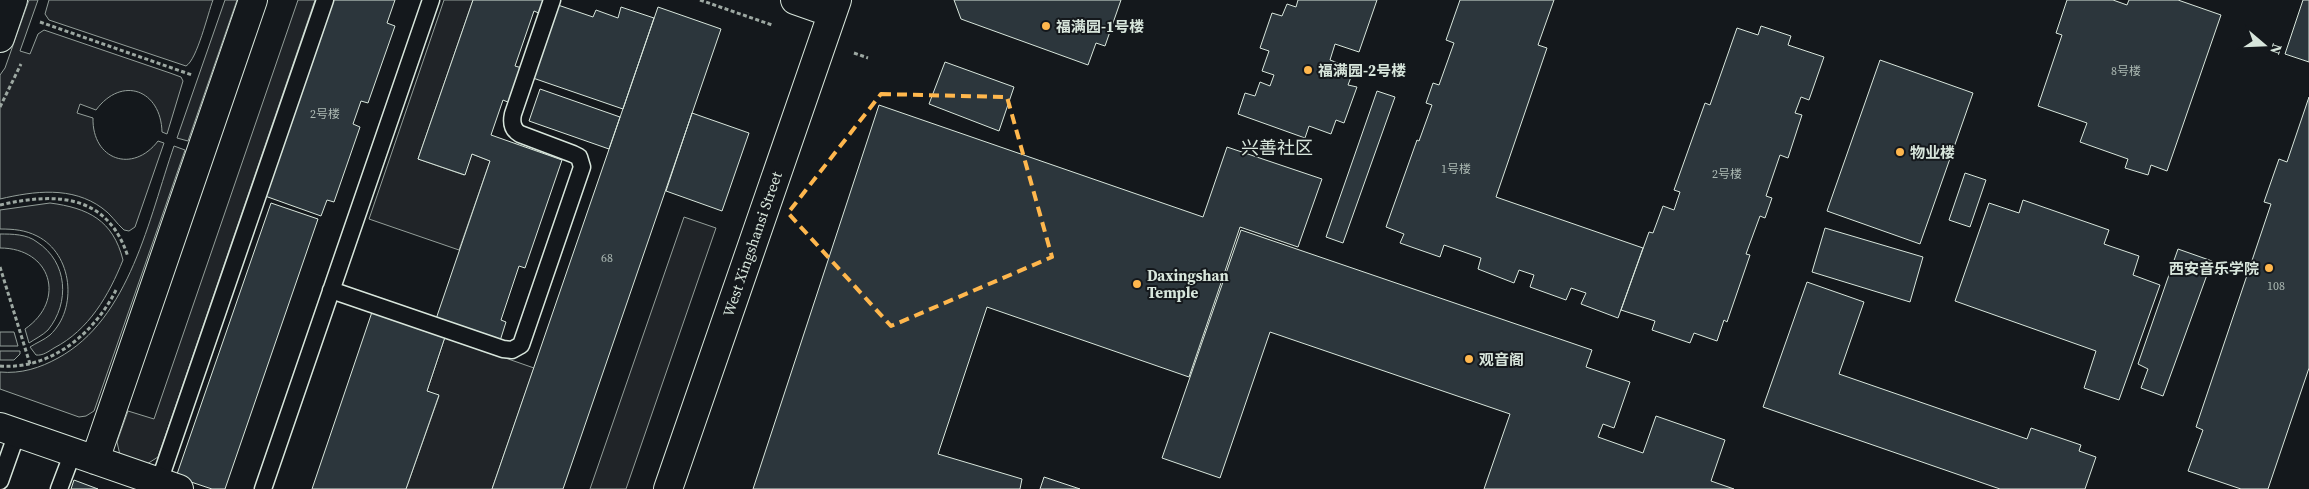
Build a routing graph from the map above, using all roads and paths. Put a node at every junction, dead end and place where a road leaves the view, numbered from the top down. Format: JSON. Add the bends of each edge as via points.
{"nodes":[{"id":1,"x":13,"y":0,"type":"edge"},
{"id":2,"x":253,"y":0,"type":"edge"},
{"id":3,"x":325,"y":0,"type":"edge"},
{"id":4,"x":431,"y":0,"type":"edge"},
{"id":5,"x":552,"y":0,"type":"edge"},
{"id":6,"x":795,"y":0,"type":"edge"},
{"id":7,"x":834,"y":6,"type":"edge"},
{"id":8,"x":36,"y":21,"type":"dead end"},
{"id":9,"x":0,"y":38,"type":"edge"},
{"id":10,"x":193,"y":75,"type":"dead end"},
{"id":11,"x":0,"y":205,"type":"edge"},
{"id":12,"x":129,"y":260,"type":"dead end"},
{"id":13,"x":0,"y":267,"type":"edge"},
{"id":14,"x":117,"y":289,"type":"dead end"},
{"id":15,"x":331,"y":290,"type":"junction"},
{"id":16,"x":30,"y":364,"type":"junction"},
{"id":17,"x":0,"y":366,"type":"edge"},
{"id":18,"x":9,"y":430,"type":"edge"},
{"id":19,"x":84,"y":456,"type":"junction"},
{"id":20,"x":0,"y":481,"type":"edge"},
{"id":21,"x":169,"y":486,"type":"edge"},
{"id":22,"x":60,"y":489,"type":"edge"},
{"id":23,"x":262,"y":489,"type":"edge"},
{"id":24,"x":668,"y":489,"type":"edge"}],
"edges":[{"from":1,"to":9,"type":"street"},
{"from":2,"to":19,"type":"street"},
{"from":3,"to":21,"type":"lane"},
{"from":4,"to":15,"type":"lane"},
{"from":5,"to":15,"type":"lane","via":[[513,114],[513,124],[520,134],[574,154],[582,167],[520,345],[512,350],[503,349]]},
{"from":6,"to":7,"type":"street"},
{"from":7,"to":24,"type":"street","name":"West Xingshansi Street"},
{"from":8,"to":10,"type":"path"},
{"from":11,"to":12,"type":"path","via":[[47,197],[85,204],[112,224]]},
{"from":13,"to":16,"type":"path"},
{"from":14,"to":16,"type":"path","via":[[102,314],[68,346]]},
{"from":15,"to":23,"type":"lane"},
{"from":16,"to":17,"type":"path"},
{"from":18,"to":19,"type":"street"},
{"from":18,"to":20,"type":"lane"},
{"from":19,"to":21,"type":"street"},
{"from":19,"to":22,"type":"lane"}]}
